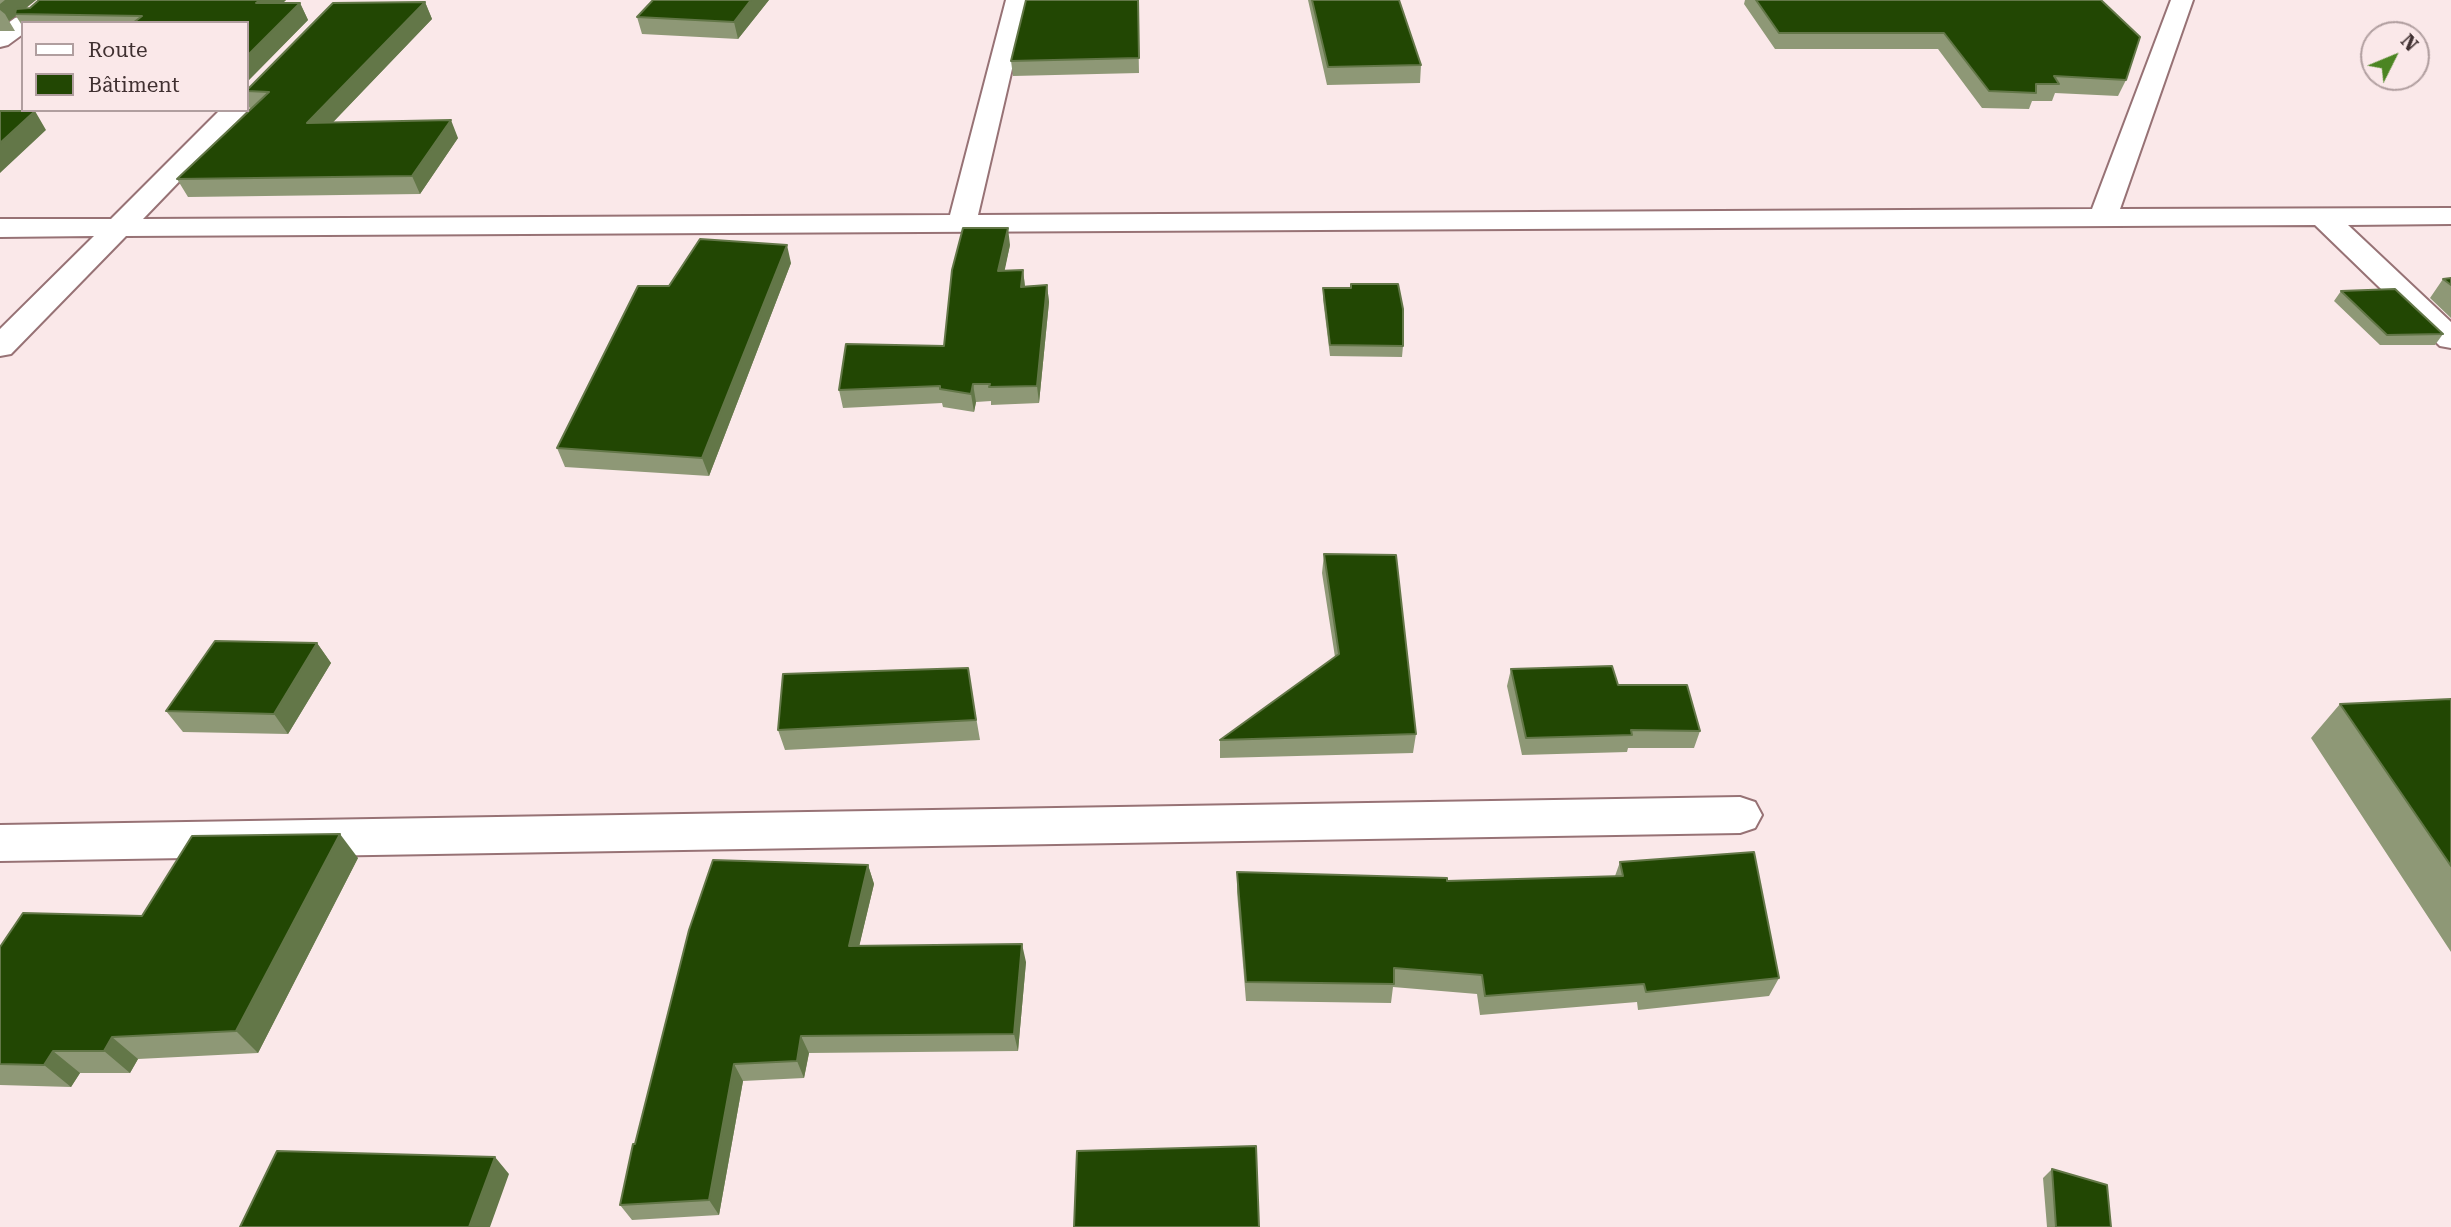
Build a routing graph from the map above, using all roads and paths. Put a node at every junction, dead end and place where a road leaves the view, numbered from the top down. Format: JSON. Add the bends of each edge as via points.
{"nodes":[{"id":1,"x":1017,"y":0,"type":"edge"},
{"id":2,"x":2182,"y":0,"type":"edge"},
{"id":3,"x":43,"y":8,"type":"edge"},
{"id":4,"x":26,"y":21,"type":"edge"},
{"id":5,"x":21,"y":24,"type":"edge"},
{"id":6,"x":0,"y":40,"type":"edge"},
{"id":7,"x":233,"y":112,"type":"edge"},
{"id":8,"x":2451,"y":216,"type":"edge"},
{"id":9,"x":2103,"y":217,"type":"junction"},
{"id":10,"x":2323,"y":217,"type":"junction"},
{"id":11,"x":962,"y":223,"type":"junction"},
{"id":12,"x":119,"y":227,"type":"junction"},
{"id":13,"x":0,"y":228,"type":"edge"},
{"id":14,"x":2451,"y":339,"type":"edge"},
{"id":15,"x":0,"y":347,"type":"edge"},
{"id":16,"x":1740,"y":815,"type":"dead end"},
{"id":17,"x":0,"y":843,"type":"edge"}],
"edges":[{"from":1,"to":11,"type":"street"},
{"from":2,"to":9,"type":"street"},
{"from":3,"to":4,"type":"street"},
{"from":5,"to":6,"type":"street"},
{"from":7,"to":12,"type":"street"},
{"from":8,"to":10,"type":"street"},
{"from":9,"to":10,"type":"street"},
{"from":9,"to":11,"type":"street"},
{"from":10,"to":14,"type":"street"},
{"from":11,"to":12,"type":"street"},
{"from":12,"to":13,"type":"street"},
{"from":12,"to":15,"type":"street"},
{"from":16,"to":17,"type":"street"}]}
